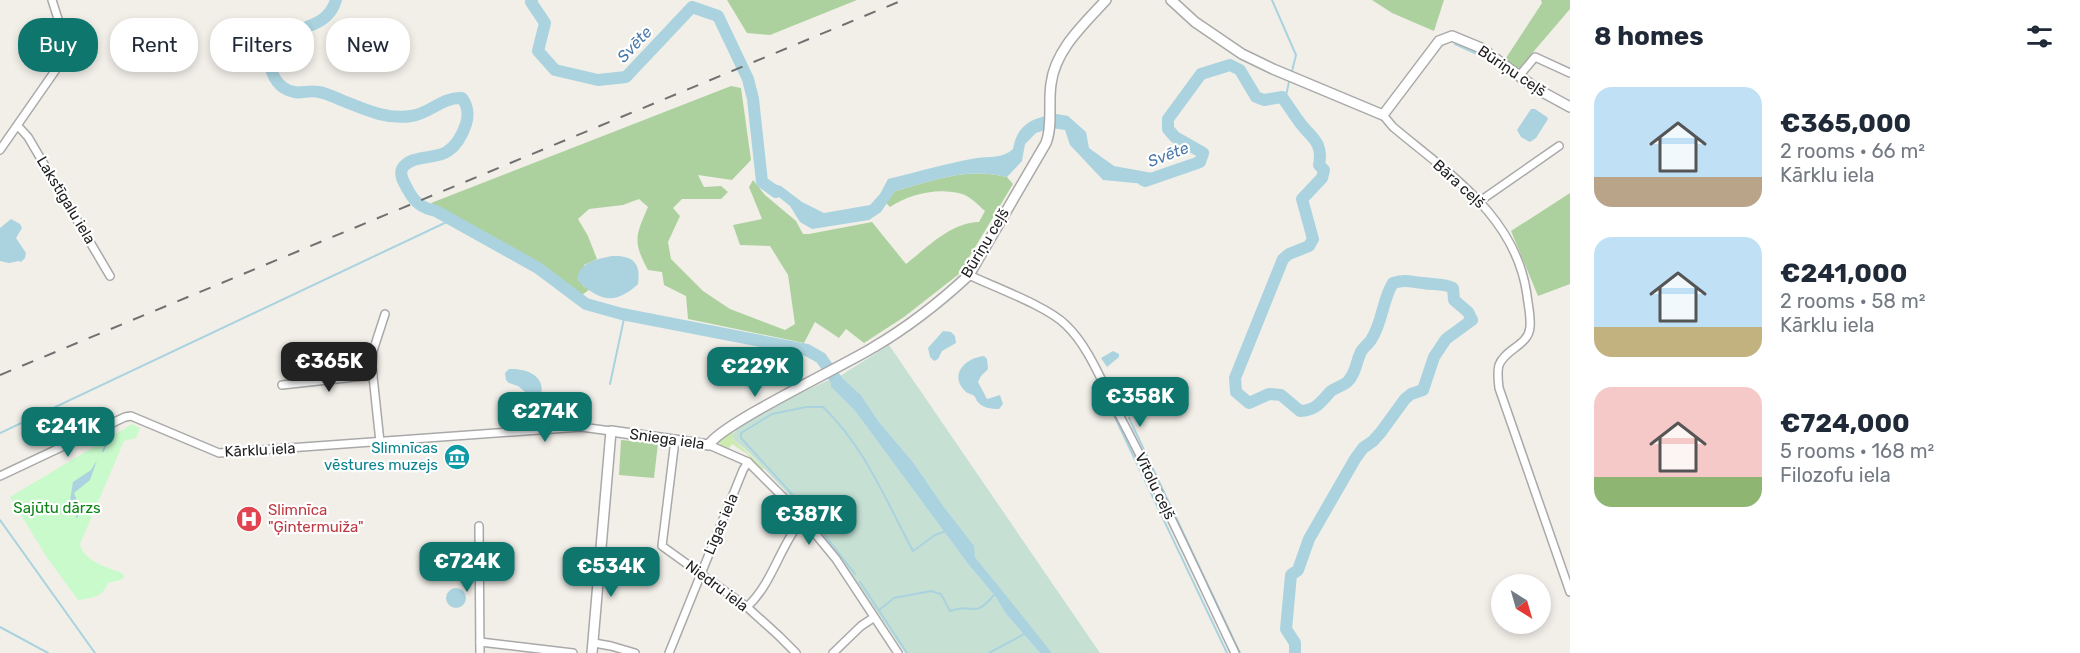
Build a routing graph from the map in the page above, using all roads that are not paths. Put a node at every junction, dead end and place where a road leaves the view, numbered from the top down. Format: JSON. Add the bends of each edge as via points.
{"nodes":[{"id":1,"x":52,"y":0,"type":"edge"},
{"id":2,"x":1106,"y":0,"type":"edge"},
{"id":3,"x":1171,"y":0,"type":"edge"},
{"id":4,"x":1570,"y":73,"type":"edge"},
{"id":5,"x":1519,"y":76,"type":"junction"},
{"id":6,"x":1570,"y":107,"type":"edge"},
{"id":7,"x":1383,"y":115,"type":"junction"},
{"id":8,"x":18,"y":126,"type":"junction"},
{"id":9,"x":1559,"y":146,"type":"dead end"},
{"id":10,"x":0,"y":150,"type":"edge"},
{"id":11,"x":1480,"y":201,"type":"junction"},
{"id":12,"x":969,"y":275,"type":"junction"},
{"id":13,"x":110,"y":276,"type":"dead end"},
{"id":14,"x":385,"y":314,"type":"dead end"},
{"id":15,"x":372,"y":375,"type":"junction"},
{"id":16,"x":282,"y":385,"type":"dead end"},
{"id":17,"x":611,"y":431,"type":"junction"},
{"id":18,"x":675,"y":440,"type":"junction"},
{"id":19,"x":380,"y":442,"type":"junction"},
{"id":20,"x":710,"y":445,"type":"junction"},
{"id":21,"x":748,"y":462,"type":"junction"},
{"id":22,"x":0,"y":476,"type":"edge"},
{"id":23,"x":803,"y":518,"type":"junction"},
{"id":24,"x":479,"y":526,"type":"dead end"},
{"id":25,"x":700,"y":572,"type":"junction"},
{"id":26,"x":1570,"y":592,"type":"edge"},
{"id":27,"x":747,"y":607,"type":"junction"},
{"id":28,"x":873,"y":618,"type":"junction"},
{"id":29,"x":480,"y":642,"type":"junction"},
{"id":30,"x":593,"y":648,"type":"edge"},
{"id":31,"x":480,"y":653,"type":"edge"},
{"id":32,"x":573,"y":653,"type":"edge"},
{"id":33,"x":635,"y":653,"type":"edge"},
{"id":34,"x":669,"y":653,"type":"edge"},
{"id":35,"x":796,"y":653,"type":"edge"},
{"id":36,"x":833,"y":653,"type":"edge"},
{"id":37,"x":898,"y":653,"type":"edge"},
{"id":38,"x":1235,"y":653,"type":"edge"}],
"edges":[{"from":1,"to":8,"type":"street","via":[[65,40],[64,58]]},
{"from":2,"to":12,"type":"street","name":"Būriņu ceļš","via":[[1060,54],[1052,79],[1046,143]]},
{"from":3,"to":7,"type":"street","name":"Bāra ceļš","via":[[1242,54]]},
{"from":4,"to":5,"type":"street","via":[[1535,57]]},
{"from":5,"to":6,"type":"street","name":"Būriņu ceļš"},
{"from":5,"to":7,"type":"street","name":"Būriņu ceļš","via":[[1481,48],[1452,36],[1439,41]]},
{"from":7,"to":11,"type":"street","name":"Bāra ceļš"},
{"from":8,"to":10,"type":"street"},
{"from":8,"to":13,"type":"street","name":"Lakstīgalu iela"},
{"from":9,"to":11,"type":"street"},
{"from":11,"to":26,"type":"street","name":"Bāra ceļš","via":[[1514,250],[1526,290],[1529,332],[1500,363],[1499,388]]},
{"from":12,"to":20,"type":"street","name":"Būriņu ceļš","via":[[903,328],[717,436]]},
{"from":12,"to":38,"type":"street","name":"Vītolu ceļš","via":[[1044,310],[1072,332],[1134,442]]},
{"from":14,"to":15,"type":"street","via":[[373,351]]},
{"from":15,"to":16,"type":"street"},
{"from":15,"to":19,"type":"street"},
{"from":17,"to":18,"type":"street","name":"Sniega iela"},
{"from":17,"to":19,"type":"street","name":"Kārklu iela","via":[[581,428]]},
{"from":17,"to":30,"type":"street"},
{"from":18,"to":20,"type":"street","name":"Sniega iela"},
{"from":18,"to":25,"type":"street","name":"Niedru iela","via":[[662,546]]},
{"from":19,"to":22,"type":"street","name":"Kārklu iela","via":[[219,453],[131,416]]},
{"from":20,"to":21,"type":"street","name":"Sniega iela"},
{"from":21,"to":23,"type":"street","name":"Sniega iela"},
{"from":21,"to":25,"type":"street","name":"Līgas iela"},
{"from":23,"to":27,"type":"street"},
{"from":23,"to":28,"type":"street","name":"Sniega iela","via":[[841,567]]},
{"from":24,"to":29,"type":"street"},
{"from":25,"to":27,"type":"street","name":"Niedru iela"},
{"from":25,"to":34,"type":"street","name":"Līgas iela"},
{"from":27,"to":35,"type":"street","name":"Niedru iela"},
{"from":28,"to":36,"type":"street"},
{"from":28,"to":37,"type":"street","name":"Sniega iela"},
{"from":29,"to":31,"type":"street"},
{"from":29,"to":32,"type":"street"},
{"from":30,"to":33,"type":"street","via":[[611,646]]}]}
